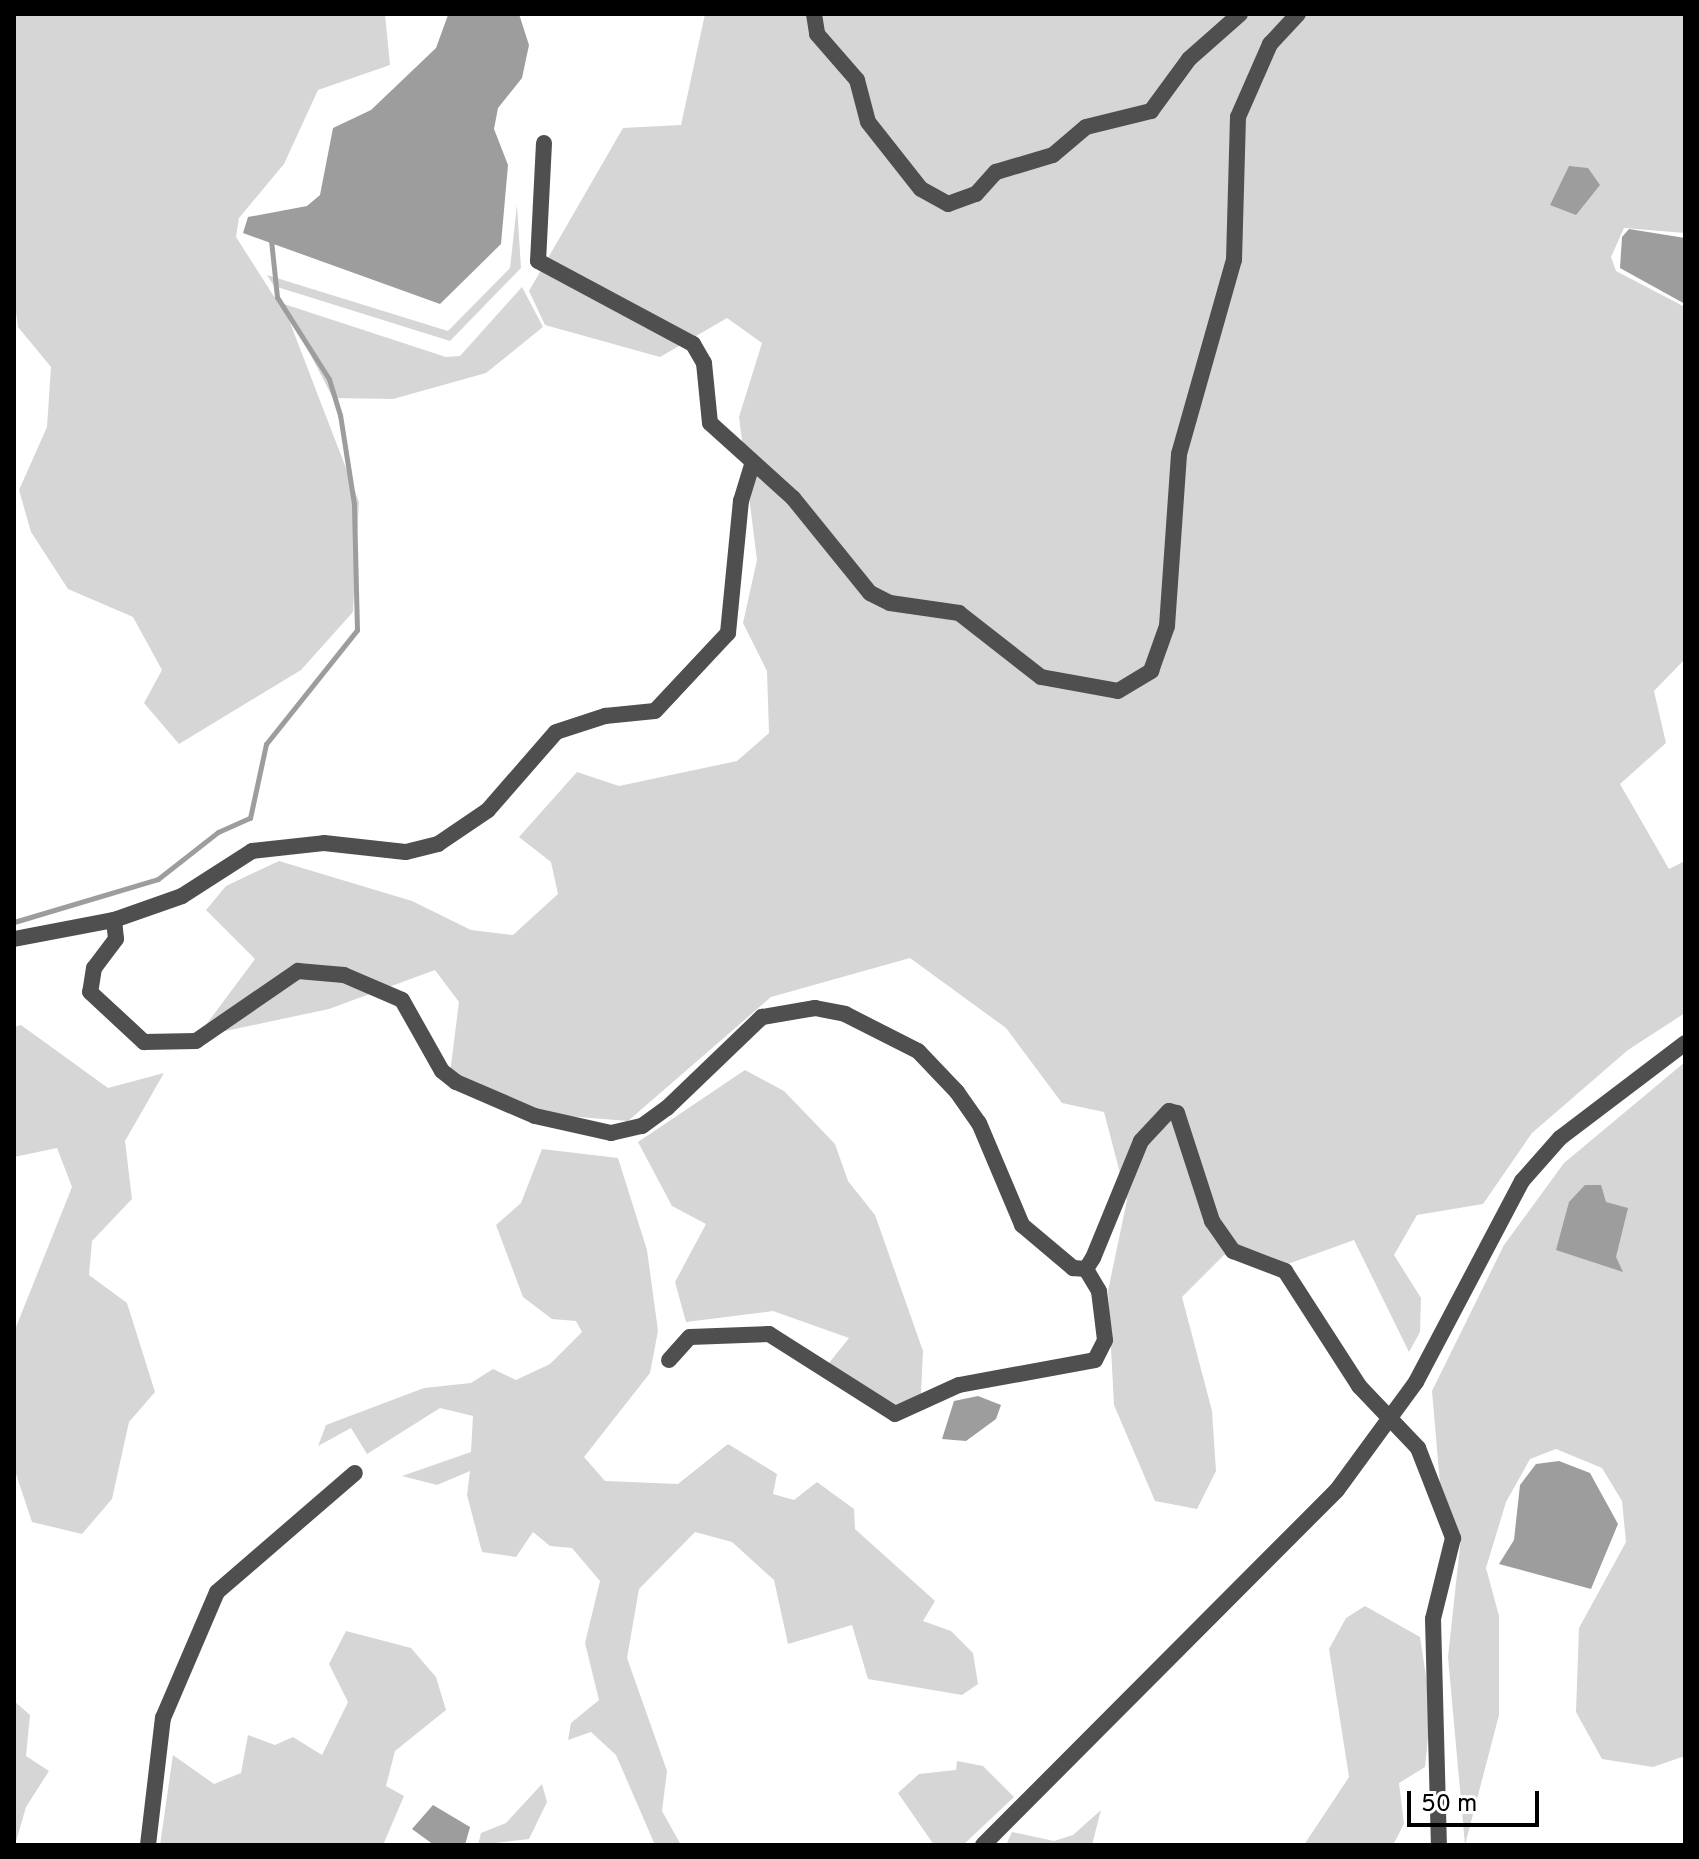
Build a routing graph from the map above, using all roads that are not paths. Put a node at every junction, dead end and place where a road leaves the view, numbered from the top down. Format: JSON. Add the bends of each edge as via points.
{"nodes":[{"id":1,"x":814,"y":14,"type":"edge"},
{"id":2,"x":1240,"y":14,"type":"edge"},
{"id":3,"x":1298,"y":14,"type":"edge"},
{"id":4,"x":544,"y":143,"type":"dead end"},
{"id":5,"x":752,"y":466,"type":"junction"},
{"id":6,"x":114,"y":920,"type":"junction"},
{"id":7,"x":14,"y":939,"type":"edge"},
{"id":8,"x":1685,"y":1043,"type":"edge"},
{"id":9,"x":1086,"y":1269,"type":"junction"},
{"id":10,"x":669,"y":1360,"type":"dead end"},
{"id":11,"x":1391,"y":1417,"type":"junction"},
{"id":12,"x":355,"y":1473,"type":"dead end"},
{"id":13,"x":148,"y":1845,"type":"edge"},
{"id":14,"x":983,"y":1845,"type":"edge"},
{"id":15,"x":1439,"y":1845,"type":"edge"}],
"edges":[{"from":1,"to":2,"type":"street","via":[[817,34],[857,80],[868,122],[921,189],[948,204],[976,194],[996,172],[1053,155],[1086,127],[1151,111],[1189,59]]},
{"from":3,"to":5,"type":"street","via":[[1262,57],[1238,117],[1234,260],[1179,454],[1167,626],[1151,671],[1134,686],[1118,691],[1041,677],[959,613],[890,603],[870,593],[793,498]]},
{"from":4,"to":5,"type":"street","via":[[538,261],[693,344],[704,363],[710,423]]},
{"from":5,"to":6,"type":"street","via":[[741,501],[728,633],[655,711],[605,716],[556,732],[488,810],[438,844],[406,852],[324,843],[252,851],[182,896]]},
{"from":6,"to":7,"type":"street"},
{"from":6,"to":9,"type":"street","via":[[116,939],[94,968],[90,992],[144,1042],[196,1041],[298,971],[344,975],[402,1000],[442,1071],[456,1082],[535,1116],[611,1133],[642,1126],[667,1108],[762,1017],[815,1008],[845,1014],[918,1051],[979,1123],[1022,1225],[1073,1268]]},
{"from":8,"to":11,"type":"street","via":[[1560,1138],[1522,1181]]},
{"from":9,"to":10,"type":"street","via":[[1099,1291],[1105,1340],[1095,1360],[959,1385],[895,1414],[769,1334],[690,1337]]},
{"from":9,"to":11,"type":"street","via":[[1141,1141],[1169,1111],[1177,1113],[1200,1198],[1233,1251],[1285,1271],[1359,1386]]},
{"from":11,"to":14,"type":"street","via":[[1337,1490]]},
{"from":11,"to":15,"type":"street","via":[[1418,1448],[1453,1538],[1433,1619]]},
{"from":12,"to":13,"type":"street","via":[[217,1592],[163,1718]]}]}
